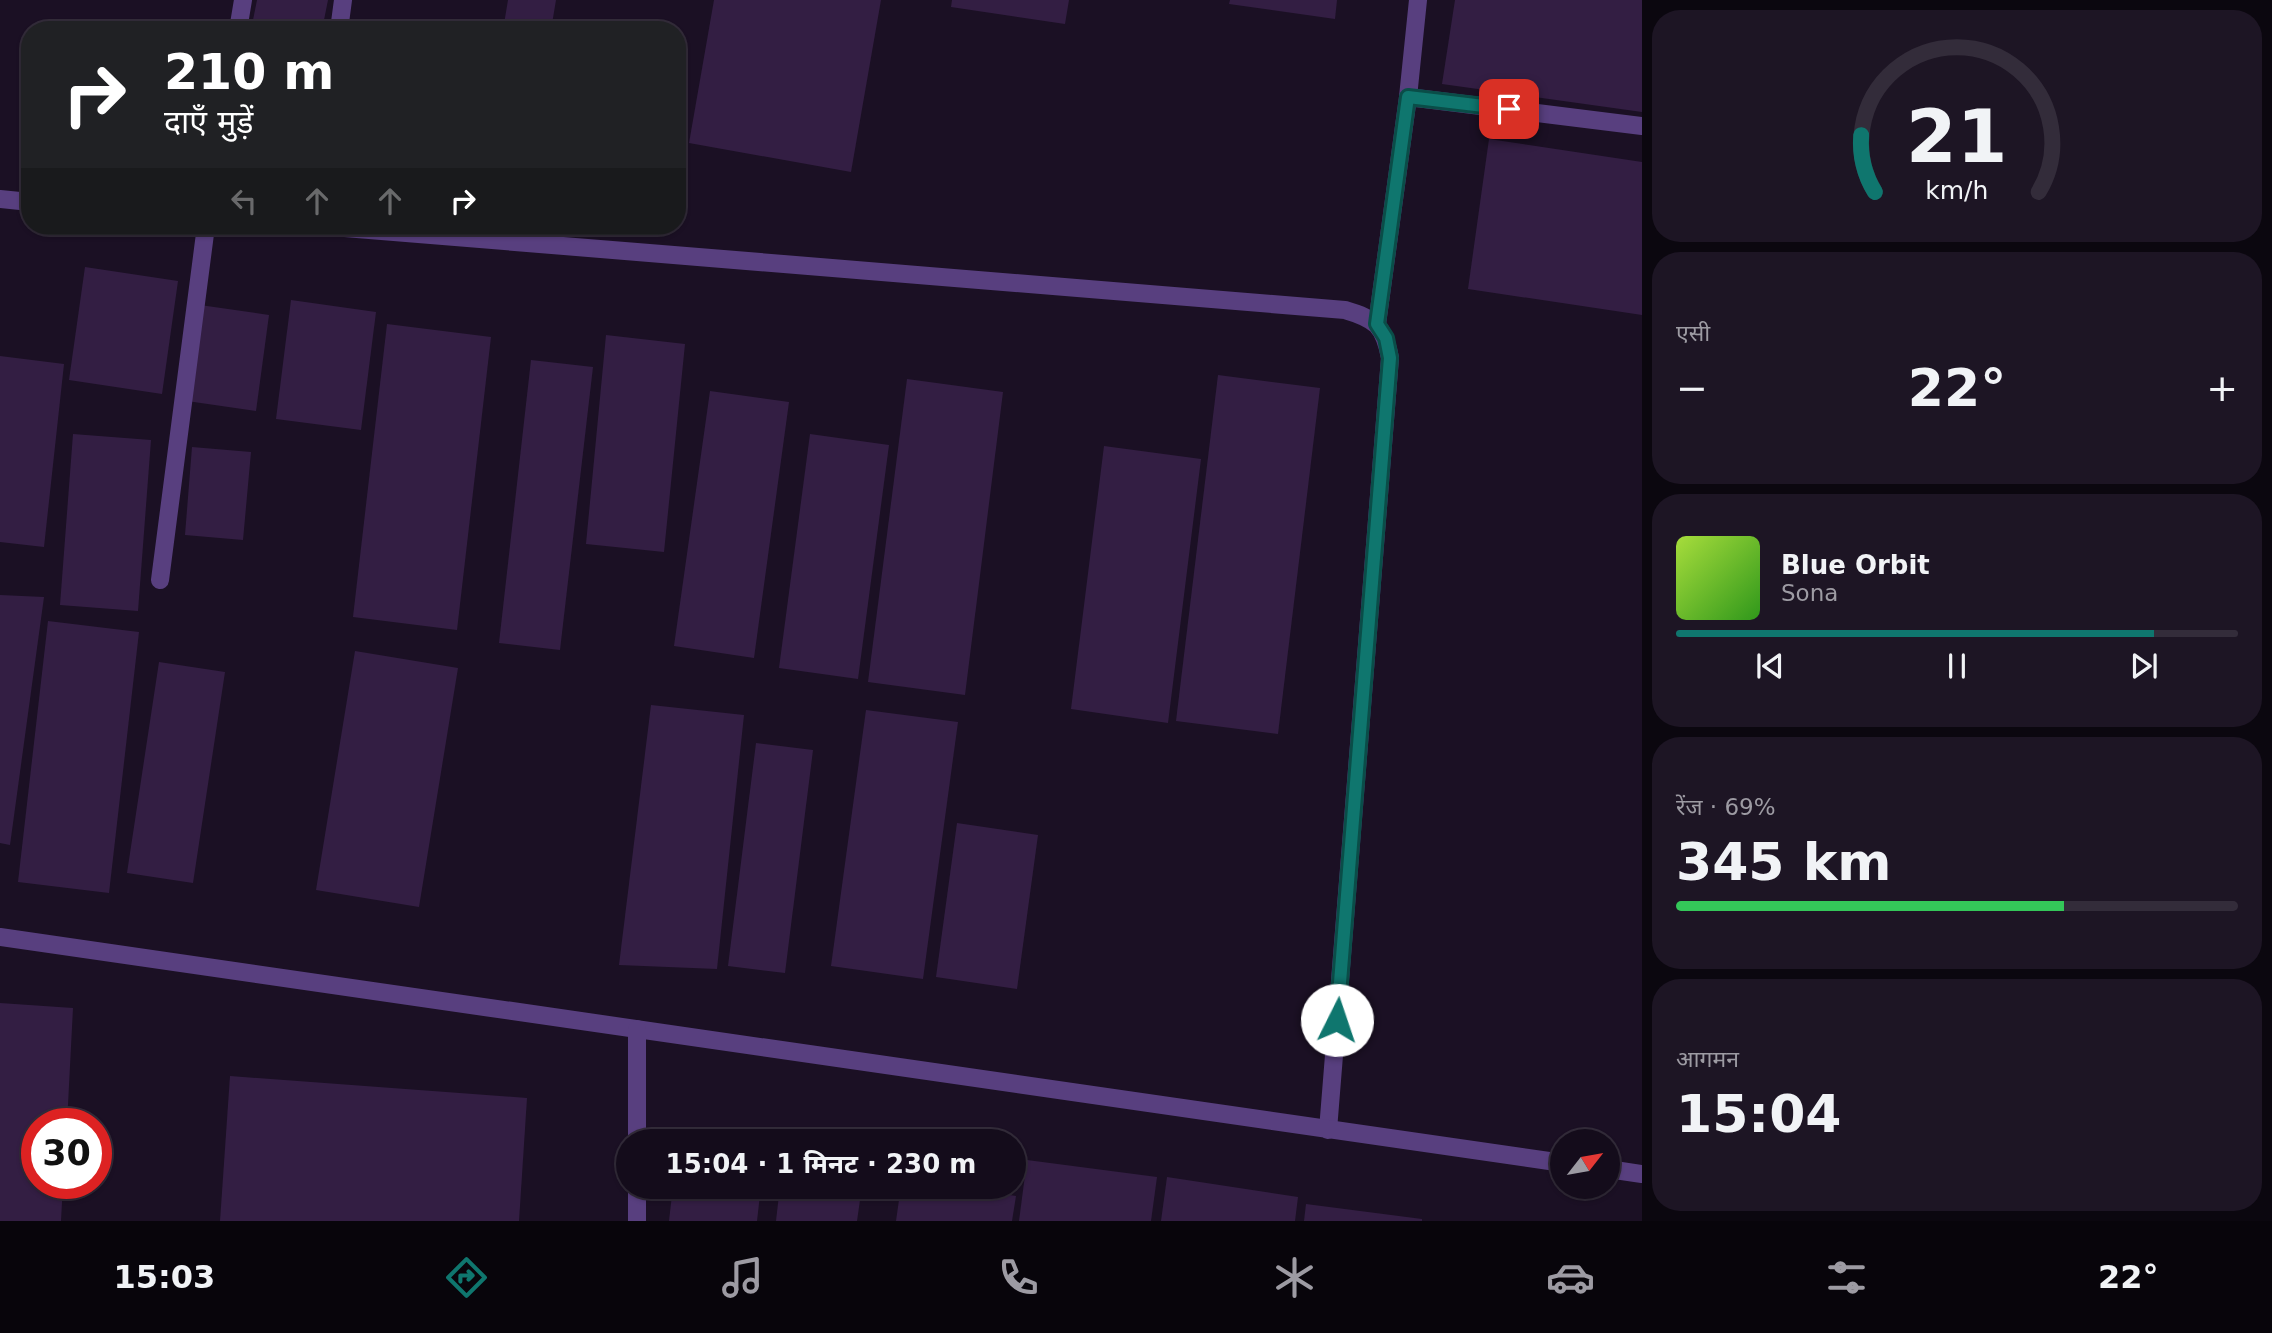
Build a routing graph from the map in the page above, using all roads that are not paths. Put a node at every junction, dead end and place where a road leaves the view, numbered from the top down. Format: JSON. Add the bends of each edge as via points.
{"nodes":[{"id":1,"x":243,"y":0,"type":"edge"},
{"id":2,"x":343,"y":0,"type":"edge"},
{"id":3,"x":1418,"y":0,"type":"edge"},
{"id":4,"x":240,"y":21,"type":"edge"},
{"id":5,"x":340,"y":21,"type":"edge"},
{"id":6,"x":1408,"y":97,"type":"junction"},
{"id":7,"x":1642,"y":126,"type":"edge"},
{"id":8,"x":0,"y":200,"type":"edge"},
{"id":9,"x":21,"y":201,"type":"edge"},
{"id":10,"x":205,"y":235,"type":"edge"},
{"id":11,"x":430,"y":235,"type":"edge"},
{"id":12,"x":1377,"y":324,"type":"junction"},
{"id":13,"x":160,"y":580,"type":"dead end"},
{"id":14,"x":0,"y":937,"type":"edge"},
{"id":15,"x":637,"y":1029,"type":"junction"},
{"id":16,"x":637,"y":1129,"type":"edge"},
{"id":17,"x":1328,"y":1130,"type":"junction"},
{"id":18,"x":1550,"y":1161,"type":"edge"},
{"id":19,"x":1620,"y":1171,"type":"edge"},
{"id":20,"x":1642,"y":1174,"type":"edge"},
{"id":21,"x":637,"y":1199,"type":"edge"},
{"id":22,"x":637,"y":1221,"type":"edge"}],
"edges":[{"from":1,"to":4,"type":"street"},
{"from":2,"to":5,"type":"street"},
{"from":3,"to":6,"type":"street"},
{"from":6,"to":7,"type":"street"},
{"from":6,"to":12,"type":"street"},
{"from":8,"to":9,"type":"street"},
{"from":10,"to":13,"type":"street"},
{"from":11,"to":12,"type":"street","via":[[1345,310]]},
{"from":12,"to":17,"type":"street","via":[[1390,358]]},
{"from":14,"to":15,"type":"street"},
{"from":15,"to":16,"type":"street"},
{"from":15,"to":17,"type":"street"},
{"from":17,"to":18,"type":"street"},
{"from":19,"to":20,"type":"street"},
{"from":21,"to":22,"type":"street"}]}
